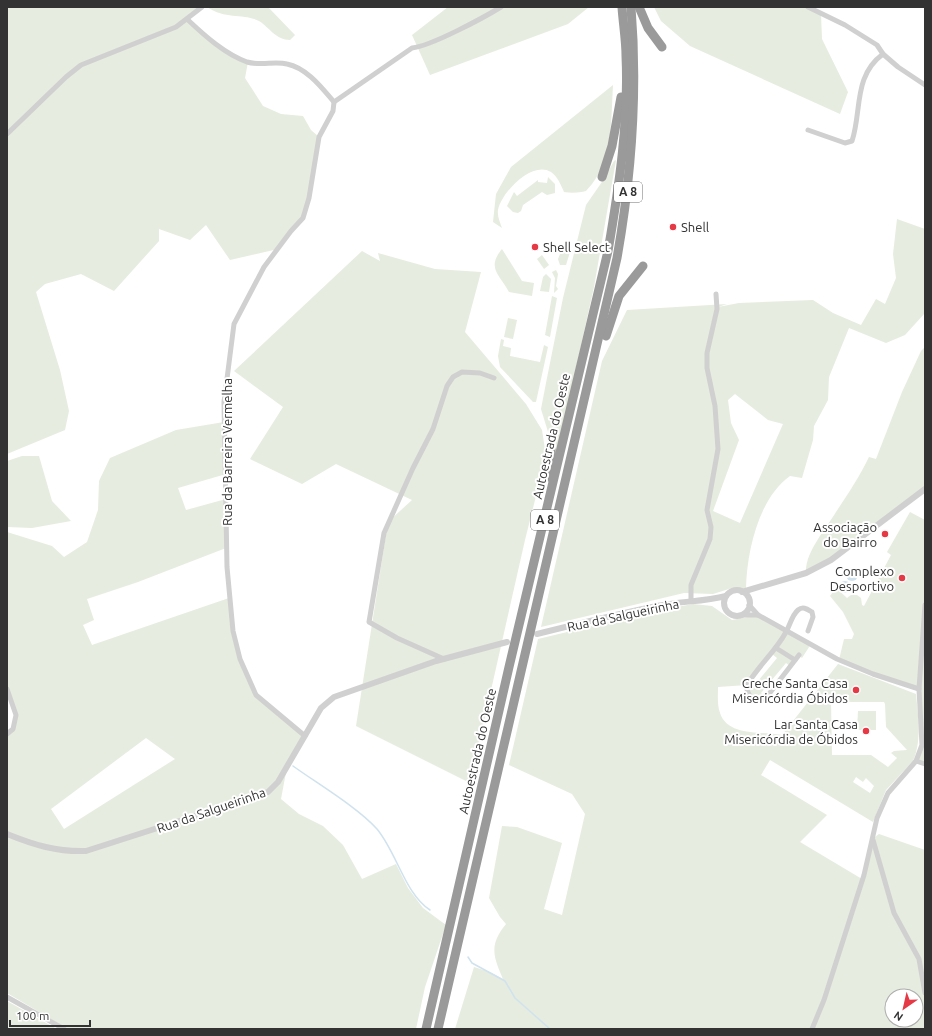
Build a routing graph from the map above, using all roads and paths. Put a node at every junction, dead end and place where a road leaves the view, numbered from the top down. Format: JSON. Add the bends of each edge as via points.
{"nodes":[{"id":1,"x":202,"y":7,"type":"edge"},
{"id":2,"x":501,"y":7,"type":"edge"},
{"id":3,"x":622,"y":7,"type":"edge"},
{"id":4,"x":631,"y":7,"type":"edge"},
{"id":5,"x":639,"y":7,"type":"edge"},
{"id":6,"x":808,"y":7,"type":"edge"},
{"id":7,"x":188,"y":20,"type":"junction"},
{"id":8,"x":662,"y":47,"type":"dead end"},
{"id":9,"x":884,"y":54,"type":"junction"},
{"id":10,"x":626,"y":70,"type":"junction"},
{"id":11,"x":925,"y":85,"type":"edge"},
{"id":12,"x":334,"y":102,"type":"junction"},
{"id":13,"x":808,"y":130,"type":"dead end"},
{"id":14,"x":7,"y":134,"type":"edge"},
{"id":15,"x":602,"y":177,"type":"dead end"},
{"id":16,"x":644,"y":266,"type":"dead end"},
{"id":17,"x":716,"y":294,"type":"dead end"},
{"id":18,"x":591,"y":374,"type":"junction"},
{"id":19,"x":494,"y":378,"type":"dead end"},
{"id":20,"x":551,"y":449,"type":"dead end"},
{"id":21,"x":925,"y":489,"type":"edge"},
{"id":22,"x":532,"y":575,"type":"junction"},
{"id":23,"x":754,"y":589,"type":"junction"},
{"id":24,"x":742,"y":592,"type":"junction"},
{"id":25,"x":726,"y":596,"type":"junction"},
{"id":26,"x":691,"y":600,"type":"junction"},
{"id":27,"x":709,"y":600,"type":"junction"},
{"id":28,"x":749,"y":602,"type":"junction"},
{"id":29,"x":925,"y":605,"type":"edge"},
{"id":30,"x":724,"y":607,"type":"junction"},
{"id":31,"x":742,"y":615,"type":"junction"},
{"id":32,"x":758,"y":615,"type":"junction"},
{"id":33,"x":787,"y":631,"type":"junction"},
{"id":34,"x":808,"y":631,"type":"dead end"},
{"id":35,"x":537,"y":634,"type":"dead end"},
{"id":36,"x":507,"y":642,"type":"dead end"},
{"id":37,"x":776,"y":648,"type":"junction"},
{"id":38,"x":799,"y":655,"type":"dead end"},
{"id":39,"x":444,"y":659,"type":"junction"},
{"id":40,"x":795,"y":660,"type":"junction"},
{"id":41,"x":7,"y":689,"type":"edge"},
{"id":42,"x":919,"y":689,"type":"junction"},
{"id":43,"x":7,"y":734,"type":"edge"},
{"id":44,"x":304,"y":736,"type":"junction"},
{"id":45,"x":916,"y":761,"type":"junction"},
{"id":46,"x":925,"y":764,"type":"edge"},
{"id":47,"x":7,"y":834,"type":"edge"},
{"id":48,"x":872,"y":839,"type":"junction"},
{"id":49,"x":925,"y":993,"type":"edge"},
{"id":50,"x":7,"y":997,"type":"edge"},
{"id":51,"x":64,"y":1029,"type":"edge"},
{"id":52,"x":426,"y":1029,"type":"edge"},
{"id":53,"x":438,"y":1029,"type":"edge"},
{"id":54,"x":812,"y":1029,"type":"edge"}],
"edges":[{"from":1,"to":7,"type":"street"},
{"from":2,"to":12,"type":"street","via":[[451,33],[418,48],[412,48]]},
{"from":3,"to":10,"type":"highway","name":"Autoestrada do Oeste","number":"A 8"},
{"from":4,"to":18,"type":"highway","name":"Autoestrada do Oeste","number":"A 8","via":[[634,100],[631,169],[615,265]]},
{"from":5,"to":8,"type":"highway","via":[[648,28]]},
{"from":6,"to":9,"type":"street","via":[[845,25],[877,45]]},
{"from":7,"to":12,"type":"street","via":[[209,39],[248,62],[287,64],[302,71]]},
{"from":7,"to":14,"type":"street","via":[[176,28],[81,65]]},
{"from":9,"to":11,"type":"street","via":[[911,78]]},
{"from":9,"to":13,"type":"street","via":[[876,60],[864,82],[858,99],[852,141],[845,144]]},
{"from":10,"to":15,"type":"highway","via":[[612,146]]},
{"from":10,"to":22,"type":"highway","name":"Autoestrada do Oeste","number":"A 8","via":[[625,123],[619,188],[608,251]]},
{"from":12,"to":44,"type":"street","name":"Rua da Barreira Vermelha","via":[[333,111],[319,137],[309,198],[303,218],[264,268],[234,324],[224,402],[227,567],[233,631],[242,665],[256,695]]},
{"from":16,"to":18,"type":"highway","via":[[619,296],[600,356]]},
{"from":17,"to":26,"type":"street","via":[[717,309],[707,353],[707,368],[715,406],[718,448],[707,510],[711,527],[710,539],[691,585]]},
{"from":18,"to":53,"type":"highway","name":"Autoestrada do Oeste","number":"A 8"},
{"from":19,"to":39,"type":"street","via":[[480,373],[462,372],[453,377],[447,386],[433,429],[384,533],[369,622]]},
{"from":20,"to":22,"type":"highway","via":[[552,464],[535,542]]},
{"from":21,"to":23,"type":"street","via":[[831,560],[806,573]]},
{"from":22,"to":52,"type":"highway","name":"Autoestrada do Oeste","number":"A 8"},
{"from":23,"to":24,"type":"street"},
{"from":23,"to":28,"type":"street"},
{"from":24,"to":25,"type":"street","via":[[733,591]]},
{"from":24,"to":28,"type":"street"},
{"from":25,"to":27,"type":"street","name":"Rua da Salgueirinha"},
{"from":25,"to":30,"type":"street"},
{"from":26,"to":27,"type":"street","name":"Rua da Salgueirinha"},
{"from":26,"to":35,"type":"street","name":"Rua da Salgueirinha"},
{"from":27,"to":30,"type":"street","name":"Rua da Salgueirinha"},
{"from":28,"to":31,"type":"street"},
{"from":28,"to":32,"type":"street"},
{"from":29,"to":42,"type":"street"},
{"from":30,"to":31,"type":"street","via":[[731,615]]},
{"from":31,"to":32,"type":"street"},
{"from":32,"to":33,"type":"street"},
{"from":33,"to":34,"type":"street","via":[[796,612],[801,608],[812,612],[813,618]]},
{"from":33,"to":37,"type":"street"},
{"from":33,"to":42,"type":"street","via":[[837,659]]},
{"from":36,"to":39,"type":"street","name":"Rua da Salgueirinha"},
{"from":37,"to":40,"type":"street"},
{"from":37,"to":40,"type":"street","via":[[747,685],[750,697],[756,701],[761,701],[769,694]]},
{"from":38,"to":40,"type":"street"},
{"from":39,"to":44,"type":"street","name":"Rua da Salgueirinha","via":[[334,697],[321,708]]},
{"from":41,"to":43,"type":"street","via":[[16,715],[13,729]]},
{"from":42,"to":45,"type":"street","via":[[922,745]]},
{"from":44,"to":47,"type":"street","name":"Rua da Salgueirinha","via":[[278,782],[268,792],[254,798],[86,851],[65,852],[38,846]]},
{"from":45,"to":46,"type":"street"},
{"from":45,"to":48,"type":"street","via":[[888,793],[877,818]]},
{"from":48,"to":49,"type":"street","via":[[894,913],[919,959]]},
{"from":48,"to":54,"type":"street","via":[[852,912]]},
{"from":50,"to":51,"type":"street"}]}
